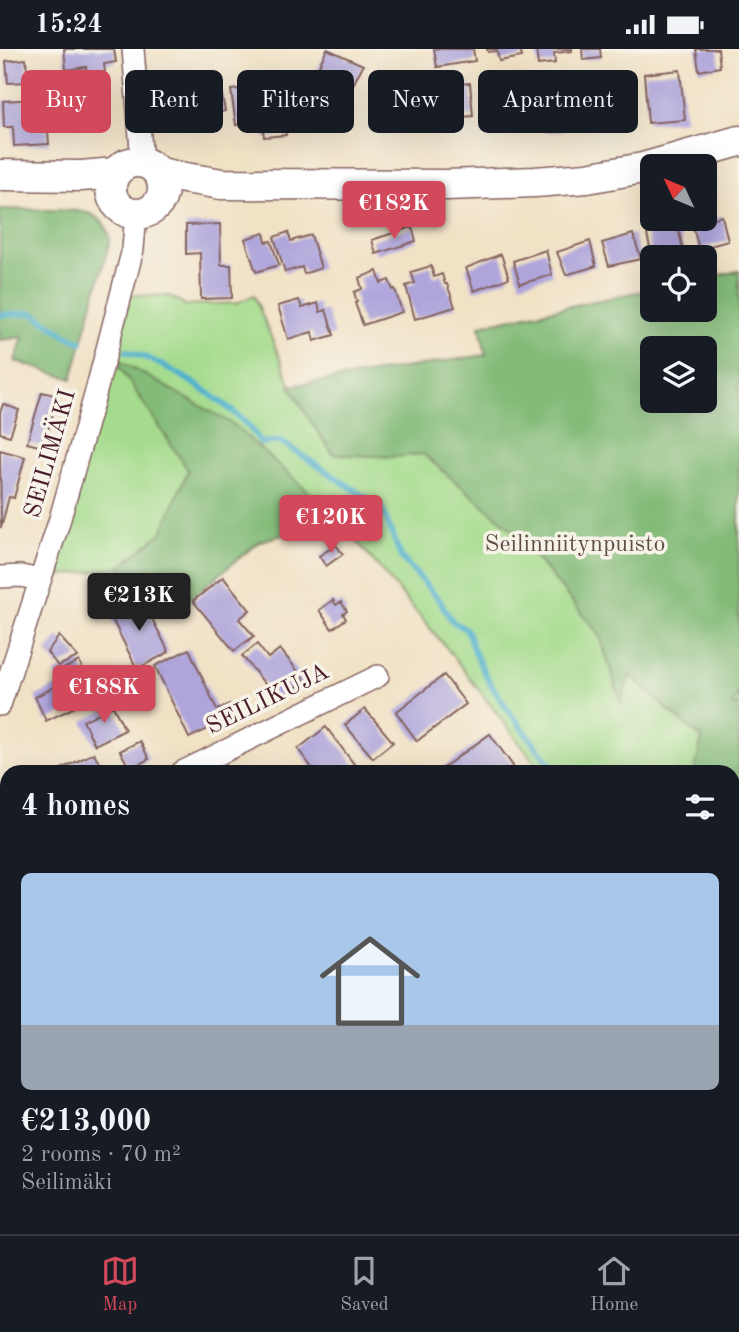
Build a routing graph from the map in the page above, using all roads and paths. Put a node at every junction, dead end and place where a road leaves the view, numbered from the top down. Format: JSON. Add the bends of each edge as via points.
{"nodes":[{"id":1,"x":133,"y":49,"type":"edge"},
{"id":2,"x":739,"y":141,"type":"edge"},
{"id":3,"x":0,"y":175,"type":"edge"},
{"id":4,"x":137,"y":187,"type":"junction"},
{"id":5,"x":0,"y":194,"type":"edge"},
{"id":6,"x":0,"y":577,"type":"edge"},
{"id":7,"x":40,"y":580,"type":"junction"},
{"id":8,"x":6,"y":666,"type":"edge"},
{"id":9,"x":378,"y":676,"type":"dead end"},
{"id":10,"x":0,"y":705,"type":"edge"},
{"id":11,"x":196,"y":765,"type":"edge"}],
"edges":[{"from":1,"to":4,"type":"street","name":"SEILIMÄKI"},
{"from":2,"to":4,"type":"main road","via":[[643,168],[548,181],[221,184],[198,194],[170,198]]},
{"from":3,"to":4,"type":"main road","via":[[81,176]]},
{"from":4,"to":5,"type":"main road","via":[[102,197]]},
{"from":4,"to":7,"type":"street","name":"SEILIMÄKI","via":[[127,278]]},
{"from":6,"to":7,"type":"street"},
{"from":7,"to":8,"type":"street","name":"SEILIMÄKI"},
{"from":8,"to":10,"type":"street","name":"SEILIMÄKI"},
{"from":9,"to":11,"type":"street","name":"SEILIKUJA"}]}
